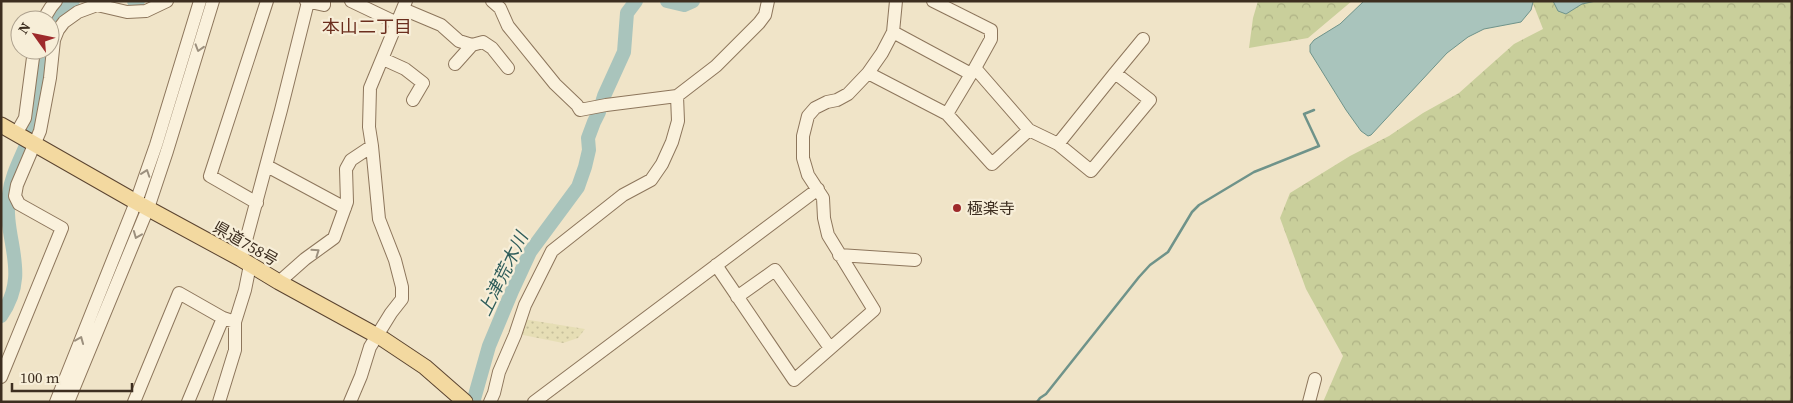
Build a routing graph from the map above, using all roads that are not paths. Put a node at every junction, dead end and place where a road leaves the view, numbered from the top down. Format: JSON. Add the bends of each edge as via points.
{"nodes":[{"id":1,"x":167,"y":1,"type":"edge"},
{"id":2,"x":200,"y":1,"type":"edge"},
{"id":3,"x":213,"y":1,"type":"edge"},
{"id":4,"x":267,"y":1,"type":"edge"},
{"id":5,"x":324,"y":1,"type":"edge"},
{"id":6,"x":351,"y":1,"type":"edge"},
{"id":7,"x":492,"y":1,"type":"edge"},
{"id":8,"x":768,"y":1,"type":"edge"},
{"id":9,"x":896,"y":1,"type":"edge"},
{"id":10,"x":933,"y":1,"type":"edge"},
{"id":11,"x":307,"y":2,"type":"edge"},
{"id":12,"x":404,"y":5,"type":"edge"},
{"id":13,"x":397,"y":23,"type":"junction"},
{"id":14,"x":893,"y":32,"type":"junction"},
{"id":15,"x":1143,"y":39,"type":"dead end"},
{"id":16,"x":472,"y":45,"type":"junction"},
{"id":17,"x":383,"y":59,"type":"junction"},
{"id":18,"x":33,"y":60,"type":"edge"},
{"id":19,"x":455,"y":64,"type":"dead end"},
{"id":20,"x":508,"y":68,"type":"dead end"},
{"id":21,"x":973,"y":71,"type":"junction"},
{"id":22,"x":868,"y":73,"type":"junction"},
{"id":23,"x":1116,"y":73,"type":"junction"},
{"id":24,"x":677,"y":96,"type":"junction"},
{"id":25,"x":412,"y":100,"type":"dead end"},
{"id":26,"x":947,"y":114,"type":"junction"},
{"id":27,"x":1,"y":125,"type":"edge"},
{"id":28,"x":1029,"y":130,"type":"junction"},
{"id":29,"x":16,"y":134,"type":"junction"},
{"id":30,"x":1058,"y":144,"type":"junction"},
{"id":31,"x":34,"y":145,"type":"junction"},
{"id":32,"x":372,"y":146,"type":"junction"},
{"id":33,"x":267,"y":166,"type":"junction"},
{"id":34,"x":818,"y":190,"type":"junction"},
{"id":35,"x":257,"y":203,"type":"junction"},
{"id":36,"x":142,"y":205,"type":"junction"},
{"id":37,"x":345,"y":208,"type":"junction"},
{"id":38,"x":839,"y":255,"type":"junction"},
{"id":39,"x":915,"y":260,"type":"dead end"},
{"id":40,"x":246,"y":262,"type":"junction"},
{"id":41,"x":716,"y":265,"type":"junction"},
{"id":42,"x":279,"y":282,"type":"junction"},
{"id":43,"x":737,"y":296,"type":"junction"},
{"id":44,"x":222,"y":318,"type":"junction"},
{"id":45,"x":235,"y":322,"type":"junction"},
{"id":46,"x":377,"y":335,"type":"junction"},
{"id":47,"x":830,"y":348,"type":"junction"},
{"id":48,"x":1,"y":377,"type":"edge"},
{"id":49,"x":1316,"y":379,"type":"dead end"},
{"id":50,"x":463,"y":400,"type":"edge"},
{"id":51,"x":56,"y":402,"type":"edge"},
{"id":52,"x":68,"y":402,"type":"edge"},
{"id":53,"x":134,"y":402,"type":"edge"},
{"id":54,"x":188,"y":402,"type":"edge"},
{"id":55,"x":219,"y":402,"type":"edge"},
{"id":56,"x":350,"y":402,"type":"edge"},
{"id":57,"x":490,"y":402,"type":"edge"},
{"id":58,"x":534,"y":402,"type":"edge"},
{"id":59,"x":1309,"y":402,"type":"edge"}],
"edges":[{"from":1,"to":31,"type":"street","via":[[146,11],[127,12],[97,5],[64,22],[54,40],[40,131]]},
{"from":36,"to":2,"type":"street","one_way":true,"via":[[156,144]]},
{"from":3,"to":36,"type":"street","one_way":true,"via":[[167,151]]},
{"from":4,"to":35,"type":"street","via":[[210,176]]},
{"from":5,"to":11,"type":"street","via":[[324,4]]},
{"from":6,"to":13,"type":"street"},
{"from":7,"to":24,"type":"street","via":[[554,84],[580,110]]},
{"from":8,"to":24,"type":"street","via":[[765,15],[759,23],[716,66]]},
{"from":9,"to":14,"type":"street"},
{"from":10,"to":21,"type":"street","via":[[991,30],[990,39]]},
{"from":11,"to":33,"type":"street"},
{"from":12,"to":13,"type":"street"},
{"from":12,"to":16,"type":"street","via":[[442,25],[459,41]]},
{"from":13,"to":17,"type":"street"},
{"from":14,"to":21,"type":"street"},
{"from":14,"to":22,"type":"street"},
{"from":15,"to":23,"type":"street"},
{"from":16,"to":19,"type":"street"},
{"from":16,"to":20,"type":"street","via":[[483,42]]},
{"from":17,"to":25,"type":"street","via":[[405,69],[423,83]]},
{"from":17,"to":32,"type":"street","via":[[370,88]]},
{"from":18,"to":29,"type":"street","via":[[25,118]]},
{"from":21,"to":26,"type":"street"},
{"from":21,"to":28,"type":"street"},
{"from":22,"to":26,"type":"street"},
{"from":22,"to":34,"type":"street","via":[[848,94],[815,108],[808,116],[802,158],[808,176]]},
{"from":23,"to":30,"type":"street"},
{"from":23,"to":30,"type":"street","via":[[1150,100],[1134,120],[1091,171]]},
{"from":24,"to":57,"type":"street","via":[[678,122],[672,142],[651,180],[622,195],[548,257],[525,305]]},
{"from":26,"to":28,"type":"street","via":[[992,164]]},
{"from":27,"to":29,"type":"main road","name":"県道758号"},
{"from":28,"to":30,"type":"street"},
{"from":29,"to":31,"type":"main road","name":"県道758号"},
{"from":31,"to":36,"type":"main road","name":"県道758号"},
{"from":31,"to":48,"type":"street","via":[[15,196],[19,204],[62,228]]},
{"from":32,"to":37,"type":"street","via":[[351,160],[346,168]]},
{"from":32,"to":46,"type":"street","via":[[379,218],[402,287],[402,299]]},
{"from":33,"to":35,"type":"street"},
{"from":33,"to":37,"type":"street"},
{"from":34,"to":38,"type":"street","via":[[823,198],[828,235]]},
{"from":34,"to":41,"type":"street"},
{"from":35,"to":40,"type":"street"},
{"from":36,"to":40,"type":"main road","name":"県道758号"},
{"from":51,"to":36,"type":"street","one_way":true},
{"from":36,"to":52,"type":"street","one_way":true},
{"from":42,"to":37,"type":"street","one_way":true,"via":[[334,238]]},
{"from":38,"to":39,"type":"street"},
{"from":38,"to":47,"type":"street","via":[[874,310]]},
{"from":40,"to":42,"type":"main road","name":"県道758号"},
{"from":40,"to":45,"type":"street","via":[[245,290]]},
{"from":41,"to":43,"type":"street"},
{"from":41,"to":58,"type":"street"},
{"from":42,"to":46,"type":"main road","name":"県道758号"},
{"from":43,"to":47,"type":"street","via":[[775,270]]},
{"from":43,"to":47,"type":"street","via":[[794,380]]},
{"from":44,"to":45,"type":"street"},
{"from":44,"to":53,"type":"street","via":[[179,293]]},
{"from":44,"to":54,"type":"street"},
{"from":45,"to":55,"type":"street","via":[[235,350]]},
{"from":46,"to":50,"type":"main road","name":"県道758号","via":[[425,367]]},
{"from":46,"to":56,"type":"street"},
{"from":49,"to":59,"type":"street"}]}
